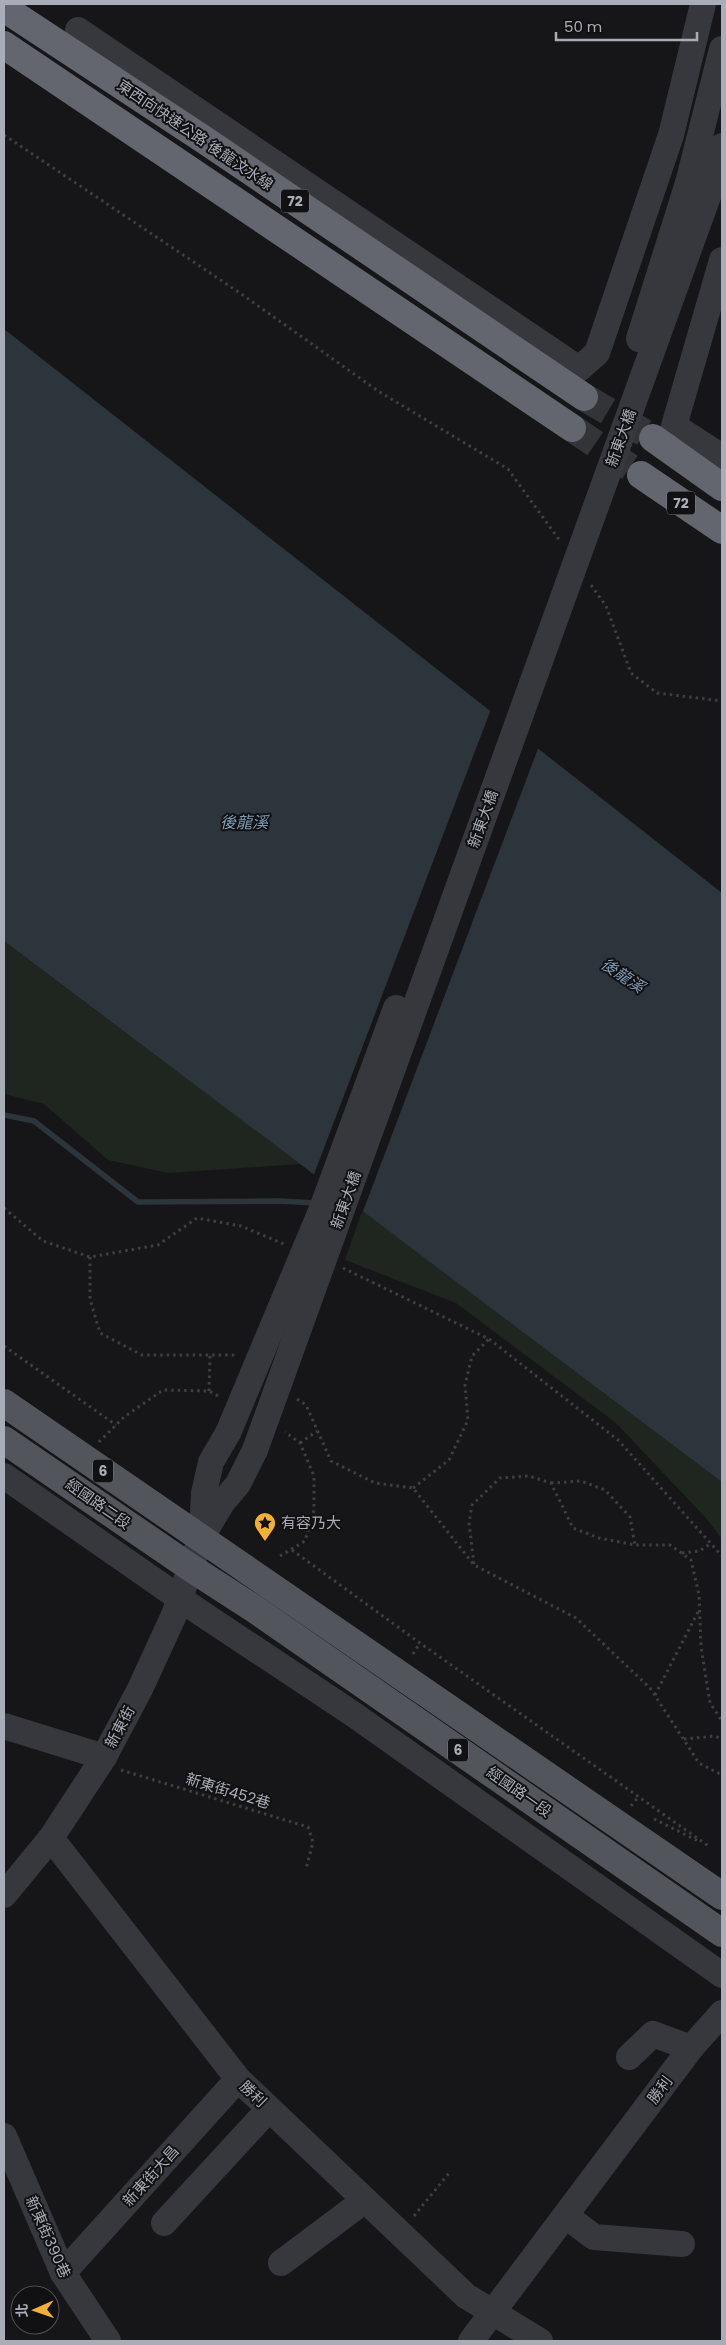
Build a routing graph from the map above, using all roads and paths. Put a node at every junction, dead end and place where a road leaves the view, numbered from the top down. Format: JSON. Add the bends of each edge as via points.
{"nodes":[{"id":1,"x":703,"y":4,"type":"edge"},
{"id":2,"x":4,"y":8,"type":"edge"},
{"id":3,"x":78,"y":30,"type":"dead end"},
{"id":4,"x":4,"y":45,"type":"edge"},
{"id":5,"x":722,"y":49,"type":"edge"},
{"id":6,"x":4,"y":135,"type":"edge"},
{"id":7,"x":722,"y":146,"type":"edge"},
{"id":8,"x":700,"y":185,"type":"junction"},
{"id":9,"x":722,"y":260,"type":"edge"},
{"id":10,"x":584,"y":397,"type":"tunnel mouth"},
{"id":11,"x":572,"y":428,"type":"tunnel mouth"},
{"id":12,"x":652,"y":438,"type":"tunnel mouth"},
{"id":13,"x":722,"y":457,"type":"edge"},
{"id":14,"x":641,"y":475,"type":"tunnel mouth"},
{"id":15,"x":722,"y":486,"type":"edge"},
{"id":16,"x":722,"y":530,"type":"edge"},
{"id":17,"x":560,"y":542,"type":"dead end"},
{"id":18,"x":589,"y":582,"type":"dead end"},
{"id":19,"x":722,"y":701,"type":"edge"},
{"id":20,"x":4,"y":1208,"type":"edge"},
{"id":21,"x":293,"y":1248,"type":"dead end"},
{"id":22,"x":90,"y":1257,"type":"junction"},
{"id":23,"x":337,"y":1266,"type":"dead end"},
{"id":24,"x":489,"y":1339,"type":"junction"},
{"id":25,"x":4,"y":1346,"type":"edge"},
{"id":26,"x":210,"y":1356,"type":"junction"},
{"id":27,"x":241,"y":1361,"type":"dead end"},
{"id":28,"x":209,"y":1391,"type":"dead end"},
{"id":29,"x":290,"y":1394,"type":"dead end"},
{"id":30,"x":4,"y":1403,"type":"edge"},
{"id":31,"x":116,"y":1425,"type":"dead end"},
{"id":32,"x":317,"y":1431,"type":"junction"},
{"id":33,"x":4,"y":1440,"type":"edge"},
{"id":34,"x":300,"y":1443,"type":"dead end"},
{"id":35,"x":4,"y":1476,"type":"edge"},
{"id":36,"x":551,"y":1483,"type":"junction"},
{"id":37,"x":413,"y":1488,"type":"junction"},
{"id":38,"x":201,"y":1538,"type":"junction"},
{"id":39,"x":712,"y":1542,"type":"junction"},
{"id":40,"x":634,"y":1545,"type":"junction"},
{"id":41,"x":292,"y":1550,"type":"dead end"},
{"id":42,"x":681,"y":1553,"type":"junction"},
{"id":43,"x":722,"y":1556,"type":"edge"},
{"id":44,"x":474,"y":1565,"type":"junction"},
{"id":45,"x":191,"y":1568,"type":"junction"},
{"id":46,"x":180,"y":1597,"type":"junction"},
{"id":47,"x":700,"y":1608,"type":"junction"},
{"id":48,"x":420,"y":1643,"type":"junction"},
{"id":49,"x":413,"y":1654,"type":"dead end"},
{"id":50,"x":655,"y":1696,"type":"junction"},
{"id":51,"x":722,"y":1721,"type":"edge"},
{"id":52,"x":4,"y":1726,"type":"edge"},
{"id":53,"x":684,"y":1739,"type":"junction"},
{"id":54,"x":722,"y":1739,"type":"edge"},
{"id":55,"x":102,"y":1760,"type":"junction"},
{"id":56,"x":722,"y":1775,"type":"edge"},
{"id":57,"x":639,"y":1796,"type":"junction"},
{"id":58,"x":639,"y":1812,"type":"dead end"},
{"id":59,"x":648,"y":1816,"type":"dead end"},
{"id":60,"x":51,"y":1838,"type":"junction"},
{"id":61,"x":306,"y":1869,"type":"dead end"},
{"id":62,"x":4,"y":1895,"type":"edge"},
{"id":63,"x":722,"y":1896,"type":"edge"},
{"id":64,"x":722,"y":1933,"type":"edge"},
{"id":65,"x":722,"y":1975,"type":"edge"},
{"id":66,"x":722,"y":2013,"type":"edge"},
{"id":67,"x":692,"y":2048,"type":"junction"},
{"id":68,"x":628,"y":2057,"type":"dead end"},
{"id":69,"x":238,"y":2079,"type":"junction"},
{"id":70,"x":269,"y":2108,"type":"junction"},
{"id":71,"x":4,"y":2136,"type":"edge"},
{"id":72,"x":450,"y":2172,"type":"dead end"},
{"id":73,"x":365,"y":2200,"type":"junction"},
{"id":74,"x":566,"y":2216,"type":"junction"},
{"id":75,"x":164,"y":2223,"type":"dead end"},
{"id":76,"x":400,"y":2233,"type":"junction"},
{"id":77,"x":682,"y":2244,"type":"dead end"},
{"id":78,"x":281,"y":2263,"type":"dead end"},
{"id":79,"x":63,"y":2273,"type":"junction"},
{"id":80,"x":494,"y":2313,"type":"junction"},
{"id":81,"x":100,"y":2338,"type":"edge"},
{"id":82,"x":471,"y":2341,"type":"edge"},
{"id":83,"x":540,"y":2341,"type":"edge"}],
"edges":[{"from":1,"to":3,"type":"street","via":[[671,135],[597,353],[579,369]]},
{"from":2,"to":10,"type":"highway","name":"東西向快速公路 後龍汶水線","number":"72"},
{"from":4,"to":11,"type":"highway","name":"東西向快速公路 後龍汶水線","number":"72"},
{"from":5,"to":8,"type":"street"},
{"from":6,"to":17,"type":"path","via":[[240,293],[378,392],[508,469]]},
{"from":7,"to":8,"type":"street"},
{"from":8,"to":38,"type":"street","name":"新東大橋","bridge":true,"via":[[255,1450],[238,1484]]},
{"from":8,"to":38,"type":"street","name":"新東大橋","bridge":true,"via":[[324,1202],[228,1433],[211,1462],[204,1493]]},
{"from":9,"to":13,"type":"street","via":[[674,426]]},
{"from":12,"to":15,"type":"highway","number":"72"},
{"from":14,"to":16,"type":"highway","number":"72"},
{"from":18,"to":19,"type":"path","via":[[606,606],[631,673],[657,693]]},
{"from":20,"to":22,"type":"path","via":[[43,1240]]},
{"from":21,"to":22,"type":"path","via":[[241,1226],[197,1218],[158,1246]]},
{"from":22,"to":26,"type":"path","via":[[90,1299],[100,1334],[142,1355]]},
{"from":23,"to":24,"type":"path"},
{"from":24,"to":37,"type":"path","via":[[472,1356],[466,1385],[468,1420],[449,1460]]},
{"from":24,"to":39,"type":"path","via":[[618,1440]]},
{"from":25,"to":31,"type":"path"},
{"from":26,"to":27,"type":"path","via":[[233,1355]]},
{"from":26,"to":28,"type":"path"},
{"from":29,"to":32,"type":"path","via":[[306,1405]]},
{"from":30,"to":38,"type":"main road","name":"經國路二段","number":"6"},
{"from":32,"to":34,"type":"path"},
{"from":32,"to":37,"type":"path","via":[[331,1462],[375,1483]]},
{"from":33,"to":45,"type":"main road","name":"經國路二段","number":"6"},
{"from":35,"to":46,"type":"street"},
{"from":36,"to":40,"type":"path","via":[[573,1528],[599,1538]]},
{"from":36,"to":40,"type":"path","via":[[581,1481],[605,1490],[630,1517]]},
{"from":36,"to":44,"type":"path","via":[[529,1476],[500,1478],[472,1505],[469,1523]]},
{"from":37,"to":44,"type":"path"},
{"from":38,"to":45,"type":"street","name":"新東街"},
{"from":38,"to":63,"type":"main road","name":"經國路一段","number":"6"},
{"from":39,"to":42,"type":"path","via":[[699,1551]]},
{"from":39,"to":43,"type":"path"},
{"from":40,"to":42,"type":"path","via":[[670,1545]]},
{"from":41,"to":48,"type":"path"},
{"from":42,"to":47,"type":"path","via":[[691,1560]]},
{"from":44,"to":50,"type":"path","via":[[576,1618]]},
{"from":45,"to":46,"type":"street","name":"新東街"},
{"from":45,"to":64,"type":"main road","name":"經國路一段","number":"6","via":[[264,1615]]},
{"from":46,"to":55,"type":"street","name":"新東街","via":[[140,1689]]},
{"from":46,"to":65,"type":"street","via":[[369,1725]]},
{"from":47,"to":50,"type":"path"},
{"from":47,"to":51,"type":"path","via":[[701,1647],[710,1703]]},
{"from":48,"to":49,"type":"path"},
{"from":48,"to":57,"type":"path"},
{"from":50,"to":53,"type":"path"},
{"from":52,"to":55,"type":"street"},
{"from":53,"to":54,"type":"path","via":[[714,1736]]},
{"from":53,"to":56,"type":"path","via":[[699,1763]]},
{"from":55,"to":60,"type":"street","name":"新東街"},
{"from":55,"to":61,"type":"path","name":"新東街452巷","via":[[308,1827],[312,1842]]},
{"from":57,"to":58,"type":"path","via":[[630,1808]]},
{"from":57,"to":59,"type":"path","via":[[710,1847]]},
{"from":60,"to":62,"type":"street","name":"新東街"},
{"from":60,"to":69,"type":"street","name":"勝利"},
{"from":66,"to":67,"type":"street","name":"勝利"},
{"from":67,"to":68,"type":"street","via":[[653,2034]]},
{"from":67,"to":74,"type":"street","name":"勝利"},
{"from":69,"to":70,"type":"street","name":"勝利"},
{"from":69,"to":79,"type":"street","name":"新東街大昌"},
{"from":70,"to":73,"type":"street","name":"勝利"},
{"from":70,"to":75,"type":"street"},
{"from":71,"to":79,"type":"street","name":"新東街390巷"},
{"from":72,"to":76,"type":"path"},
{"from":73,"to":76,"type":"street","name":"勝利"},
{"from":73,"to":78,"type":"street"},
{"from":74,"to":77,"type":"street","via":[[594,2237]]},
{"from":74,"to":80,"type":"street","name":"勝利"},
{"from":76,"to":80,"type":"street","name":"勝利","via":[[466,2296]]},
{"from":79,"to":81,"type":"street","name":"新東街390巷"},
{"from":80,"to":82,"type":"street"},
{"from":80,"to":83,"type":"street","name":"勝利"}]}
